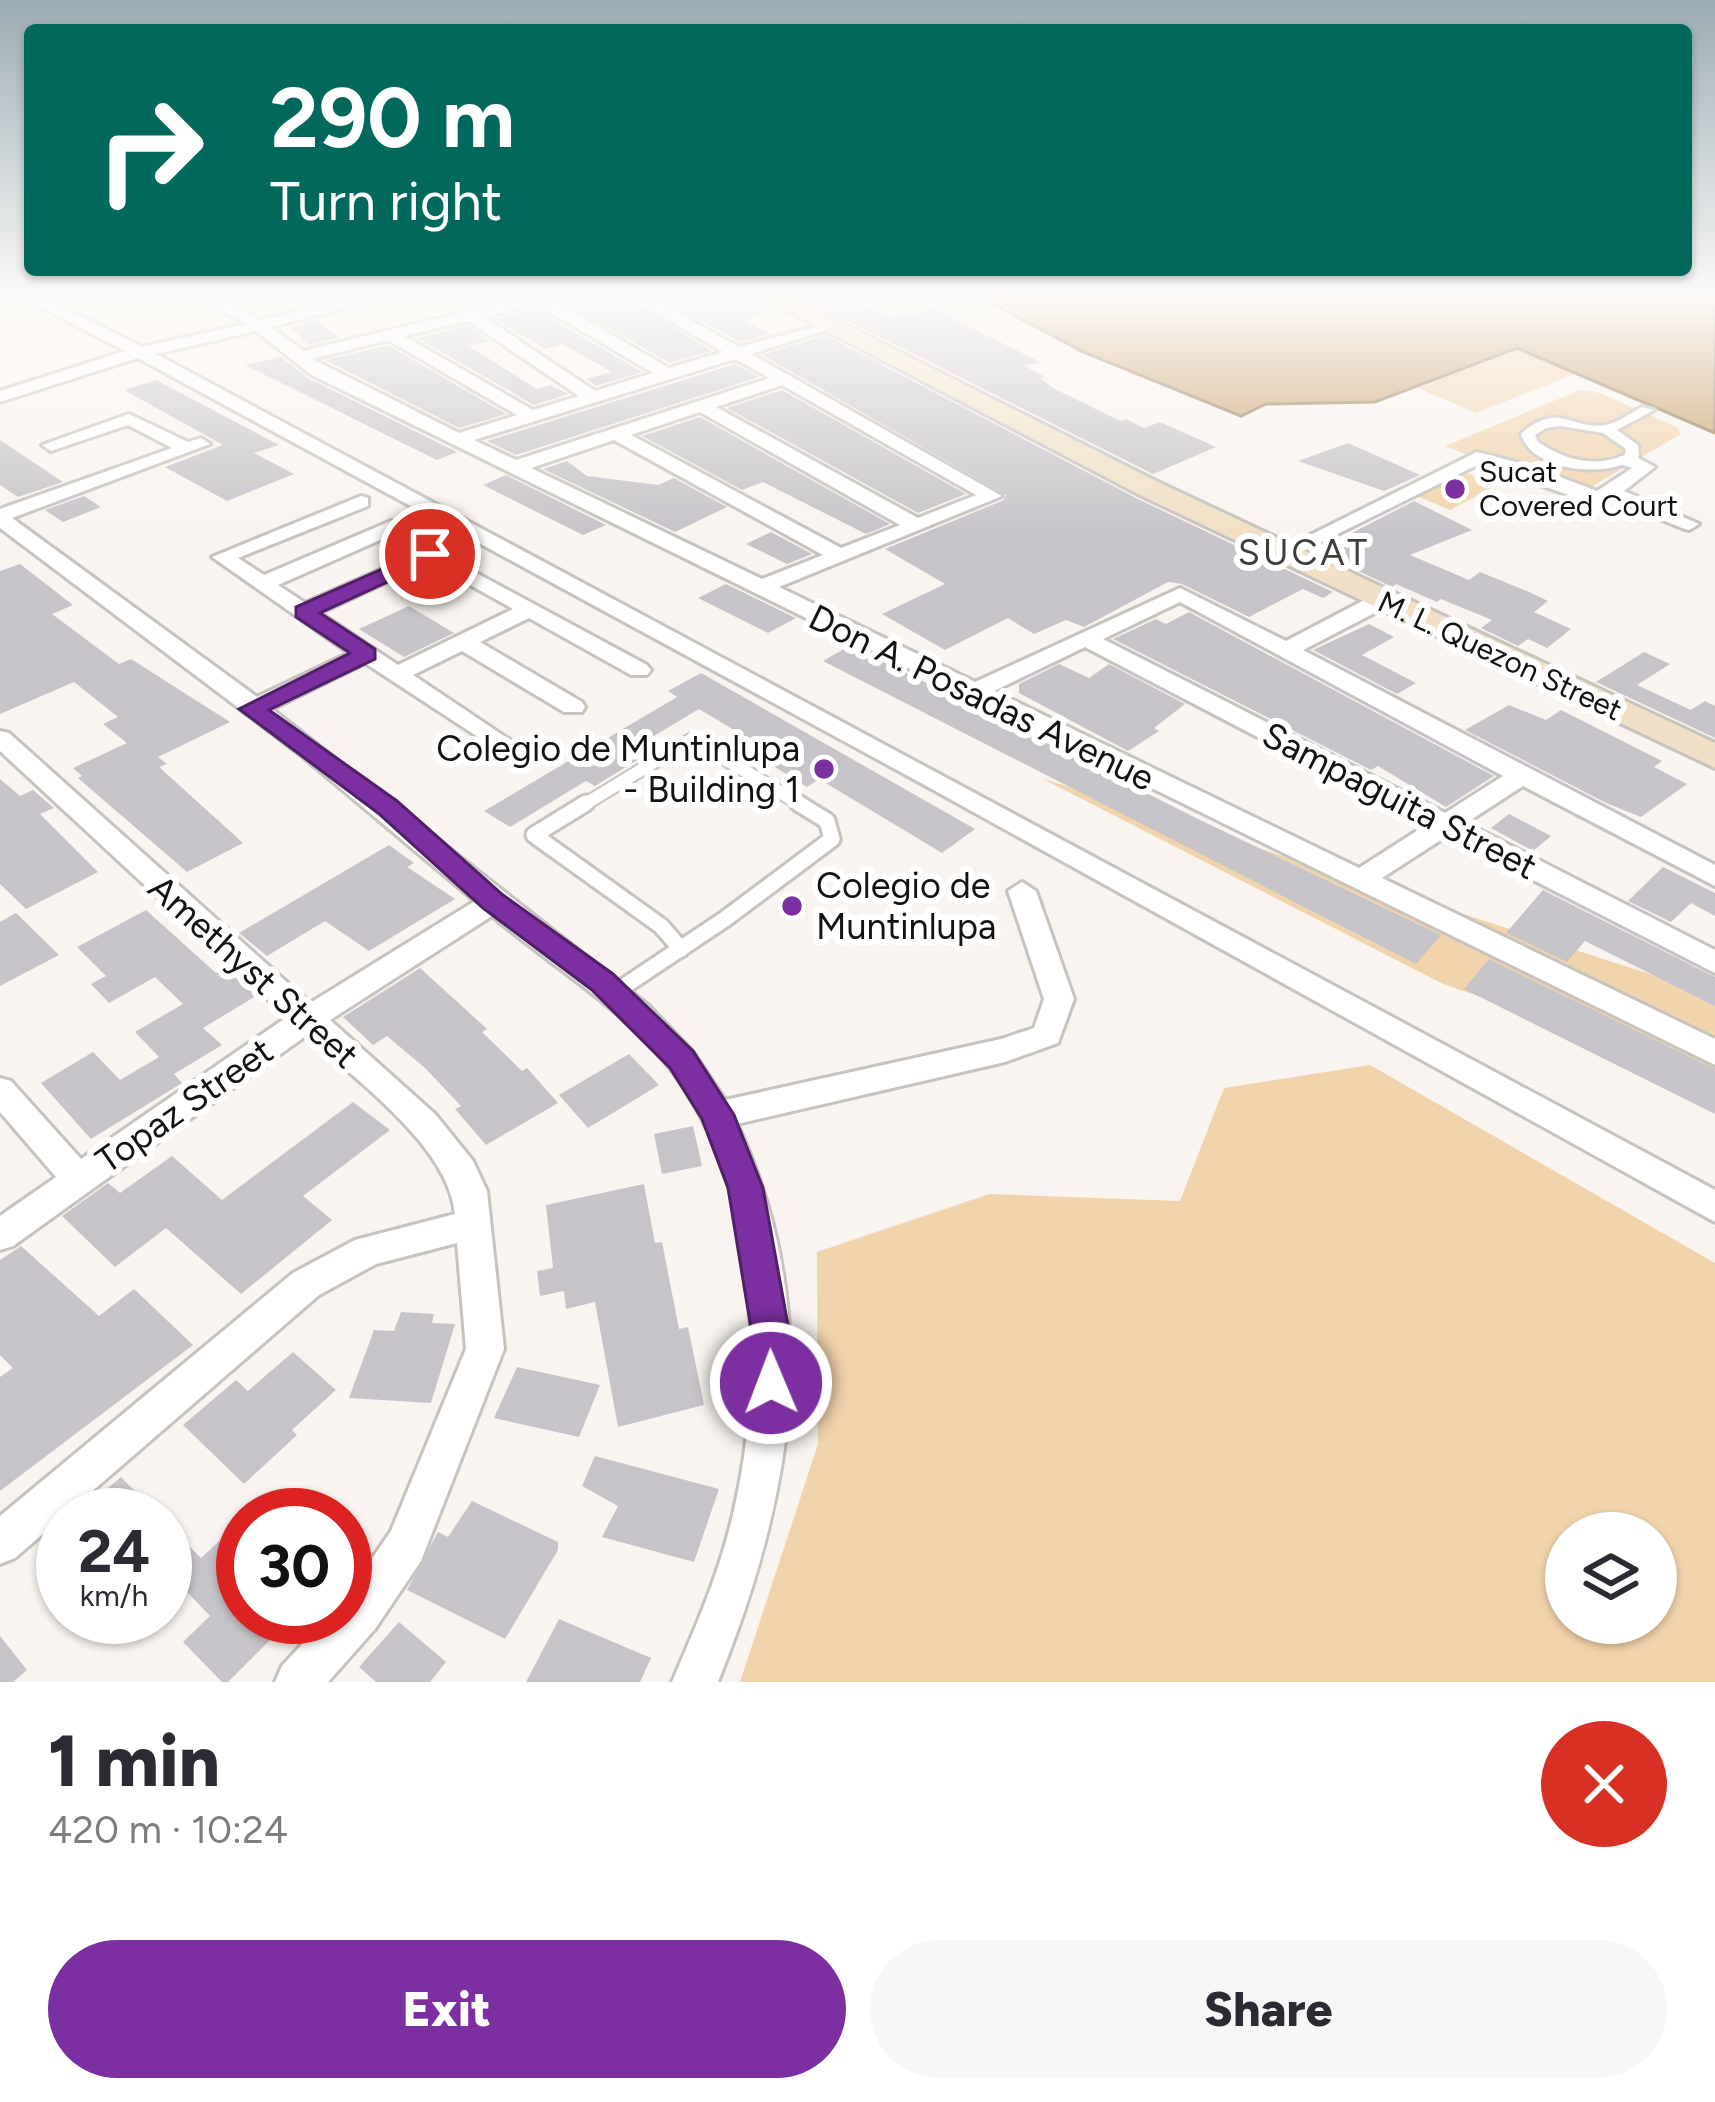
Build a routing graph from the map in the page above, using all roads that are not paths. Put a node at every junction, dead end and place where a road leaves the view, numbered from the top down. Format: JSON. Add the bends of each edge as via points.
{"nodes":[{"id":1,"x":71,"y":374,"type":"edge"},
{"id":2,"x":183,"y":374,"type":"edge"},
{"id":3,"x":325,"y":374,"type":"edge"},
{"id":4,"x":459,"y":374,"type":"edge"},
{"id":5,"x":559,"y":374,"type":"edge"},
{"id":6,"x":664,"y":374,"type":"edge"},
{"id":7,"x":772,"y":374,"type":"edge"},
{"id":8,"x":926,"y":374,"type":"edge"},
{"id":9,"x":781,"y":380,"type":"junction"},
{"id":10,"x":0,"y":397,"type":"edge"},
{"id":11,"x":592,"y":397,"type":"junction"},
{"id":12,"x":702,"y":406,"type":"junction"},
{"id":13,"x":1647,"y":410,"type":"dead end"},
{"id":14,"x":531,"y":416,"type":"junction"},
{"id":15,"x":1607,"y":430,"type":"junction"},
{"id":16,"x":616,"y":434,"type":"junction"},
{"id":17,"x":458,"y":439,"type":"junction"},
{"id":18,"x":1553,"y":458,"type":"junction"},
{"id":19,"x":1627,"y":460,"type":"junction"},
{"id":20,"x":514,"y":467,"type":"junction"},
{"id":21,"x":88,"y":468,"type":"junction"},
{"id":22,"x":1523,"y":470,"type":"junction"},
{"id":23,"x":1610,"y":492,"type":"junction"},
{"id":24,"x":361,"y":502,"type":"dead end"},
{"id":25,"x":0,"y":518,"type":"edge"},
{"id":26,"x":1689,"y":524,"type":"dead end"},
{"id":27,"x":398,"y":525,"type":"dead end"},
{"id":28,"x":916,"y":526,"type":"junction"},
{"id":29,"x":1284,"y":554,"type":"junction"},
{"id":30,"x":840,"y":556,"type":"junction"},
{"id":31,"x":262,"y":584,"type":"junction"},
{"id":32,"x":757,"y":588,"type":"junction"},
{"id":33,"x":1382,"y":600,"type":"junction"},
{"id":34,"x":531,"y":609,"type":"junction"},
{"id":35,"x":304,"y":612,"type":"junction"},
{"id":36,"x":1084,"y":638,"type":"junction"},
{"id":37,"x":464,"y":642,"type":"junction"},
{"id":38,"x":1285,"y":650,"type":"junction"},
{"id":39,"x":367,"y":654,"type":"junction"},
{"id":40,"x":639,"y":670,"type":"dead end"},
{"id":41,"x":397,"y":674,"type":"junction"},
{"id":42,"x":974,"y":692,"type":"junction"},
{"id":43,"x":573,"y":707,"type":"dead end"},
{"id":44,"x":252,"y":709,"type":"junction"},
{"id":45,"x":0,"y":738,"type":"edge"},
{"id":46,"x":501,"y":745,"type":"dead end"},
{"id":47,"x":1715,"y":757,"type":"edge"},
{"id":48,"x":1522,"y":775,"type":"junction"},
{"id":49,"x":1446,"y":824,"type":"junction"},
{"id":50,"x":1715,"y":877,"type":"edge"},
{"id":51,"x":1360,"y":880,"type":"junction"},
{"id":52,"x":1022,"y":891,"type":"dead end"},
{"id":53,"x":493,"y":902,"type":"junction"},
{"id":54,"x":681,"y":949,"type":"junction"},
{"id":55,"x":1715,"y":963,"type":"edge"},
{"id":56,"x":614,"y":992,"type":"junction"},
{"id":57,"x":306,"y":1020,"type":"junction"},
{"id":58,"x":1715,"y":1053,"type":"edge"},
{"id":59,"x":0,"y":1090,"type":"edge"},
{"id":60,"x":718,"y":1115,"type":"junction"},
{"id":61,"x":78,"y":1179,"type":"junction"},
{"id":62,"x":1715,"y":1207,"type":"edge"},
{"id":63,"x":475,"y":1224,"type":"junction"},
{"id":64,"x":0,"y":1235,"type":"edge"},
{"id":65,"x":0,"y":1544,"type":"edge"},
{"id":66,"x":298,"y":1682,"type":"edge"},
{"id":67,"x":695,"y":1682,"type":"edge"}],
"edges":[{"from":1,"to":10,"type":"street"},
{"from":2,"to":62,"type":"street"},
{"from":3,"to":17,"type":"street","name":"Don A. Posadas Avenue"},
{"from":4,"to":14,"type":"street"},
{"from":5,"to":11,"type":"street"},
{"from":6,"to":11,"type":"street"},
{"from":7,"to":9,"type":"street"},
{"from":8,"to":29,"type":"main road","name":"M. L. Quezon Street"},
{"from":9,"to":12,"type":"street"},
{"from":9,"to":28,"type":"street","via":[[992,496]]},
{"from":11,"to":14,"type":"street"},
{"from":12,"to":16,"type":"street"},
{"from":12,"to":28,"type":"street"},
{"from":13,"to":15,"type":"street"},
{"from":14,"to":17,"type":"street"},
{"from":15,"to":18,"type":"street","via":[[1572,422],[1535,427],[1528,439]]},
{"from":15,"to":19,"type":"street","via":[[1633,448]]},
{"from":16,"to":20,"type":"street"},
{"from":16,"to":30,"type":"street"},
{"from":17,"to":20,"type":"street","name":"Don A. Posadas Avenue"},
{"from":18,"to":19,"type":"street","via":[[1600,466]]},
{"from":18,"to":22,"type":"street"},
{"from":19,"to":23,"type":"street","via":[[1646,467]]},
{"from":20,"to":32,"type":"street","name":"Don A. Posadas Avenue"},
{"from":21,"to":21,"type":"street","via":[[194,446],[129,419],[51,445]]},
{"from":21,"to":25,"type":"street"},
{"from":22,"to":23,"type":"street","via":[[1599,499]]},
{"from":22,"to":29,"type":"street","via":[[1477,458]]},
{"from":23,"to":26,"type":"street"},
{"from":24,"to":31,"type":"street","via":[[222,557]]},
{"from":25,"to":44,"type":"street"},
{"from":27,"to":31,"type":"street"},
{"from":28,"to":30,"type":"street"},
{"from":29,"to":33,"type":"main road","name":"M. L. Quezon Street"},
{"from":30,"to":32,"type":"street"},
{"from":31,"to":35,"type":"street"},
{"from":32,"to":42,"type":"street","name":"Don A. Posadas Avenue"},
{"from":33,"to":38,"type":"street"},
{"from":33,"to":47,"type":"main road","name":"M. L. Quezon Street"},
{"from":34,"to":35,"type":"street","via":[[430,554]]},
{"from":34,"to":37,"type":"street"},
{"from":34,"to":40,"type":"street"},
{"from":35,"to":39,"type":"street"},
{"from":36,"to":38,"type":"street","via":[[1180,594]]},
{"from":36,"to":42,"type":"street"},
{"from":36,"to":49,"type":"street","name":"Sampaguita Street"},
{"from":37,"to":41,"type":"street"},
{"from":37,"to":43,"type":"street"},
{"from":38,"to":48,"type":"street"},
{"from":39,"to":41,"type":"street"},
{"from":39,"to":44,"type":"street"},
{"from":41,"to":46,"type":"street"},
{"from":42,"to":51,"type":"street","name":"Don A. Posadas Avenue"},
{"from":44,"to":53,"type":"street","via":[[388,807]]},
{"from":45,"to":57,"type":"street","name":"Amethyst Street"},
{"from":48,"to":49,"type":"street"},
{"from":48,"to":50,"type":"street"},
{"from":49,"to":51,"type":"street"},
{"from":49,"to":55,"type":"street","name":"Sampaguita Street"},
{"from":51,"to":58,"type":"street","name":"Don A. Posadas Avenue"},
{"from":52,"to":60,"type":"street","via":[[1059,999],[1047,1035]]},
{"from":53,"to":56,"type":"street"},
{"from":53,"to":57,"type":"street","name":"Topaz Street"},
{"from":54,"to":54,"type":"lane","via":[[832,839],[827,821],[692,739],[534,835]]},
{"from":54,"to":56,"type":"lane"},
{"from":56,"to":60,"type":"street","via":[[682,1060]]},
{"from":57,"to":61,"type":"street","name":"Topaz Street"},
{"from":57,"to":63,"type":"street","name":"Amethyst Street","via":[[423,1123],[461,1171]]},
{"from":59,"to":61,"type":"street"},
{"from":60,"to":67,"type":"street","via":[[746,1188],[773,1347],[755,1511]]},
{"from":61,"to":64,"type":"street","name":"Topaz Street"},
{"from":63,"to":65,"type":"street","via":[[368,1251],[306,1284]]},
{"from":63,"to":66,"type":"street","name":"Amethyst Street","via":[[485,1349],[461,1418],[406,1546],[360,1614]]}]}
